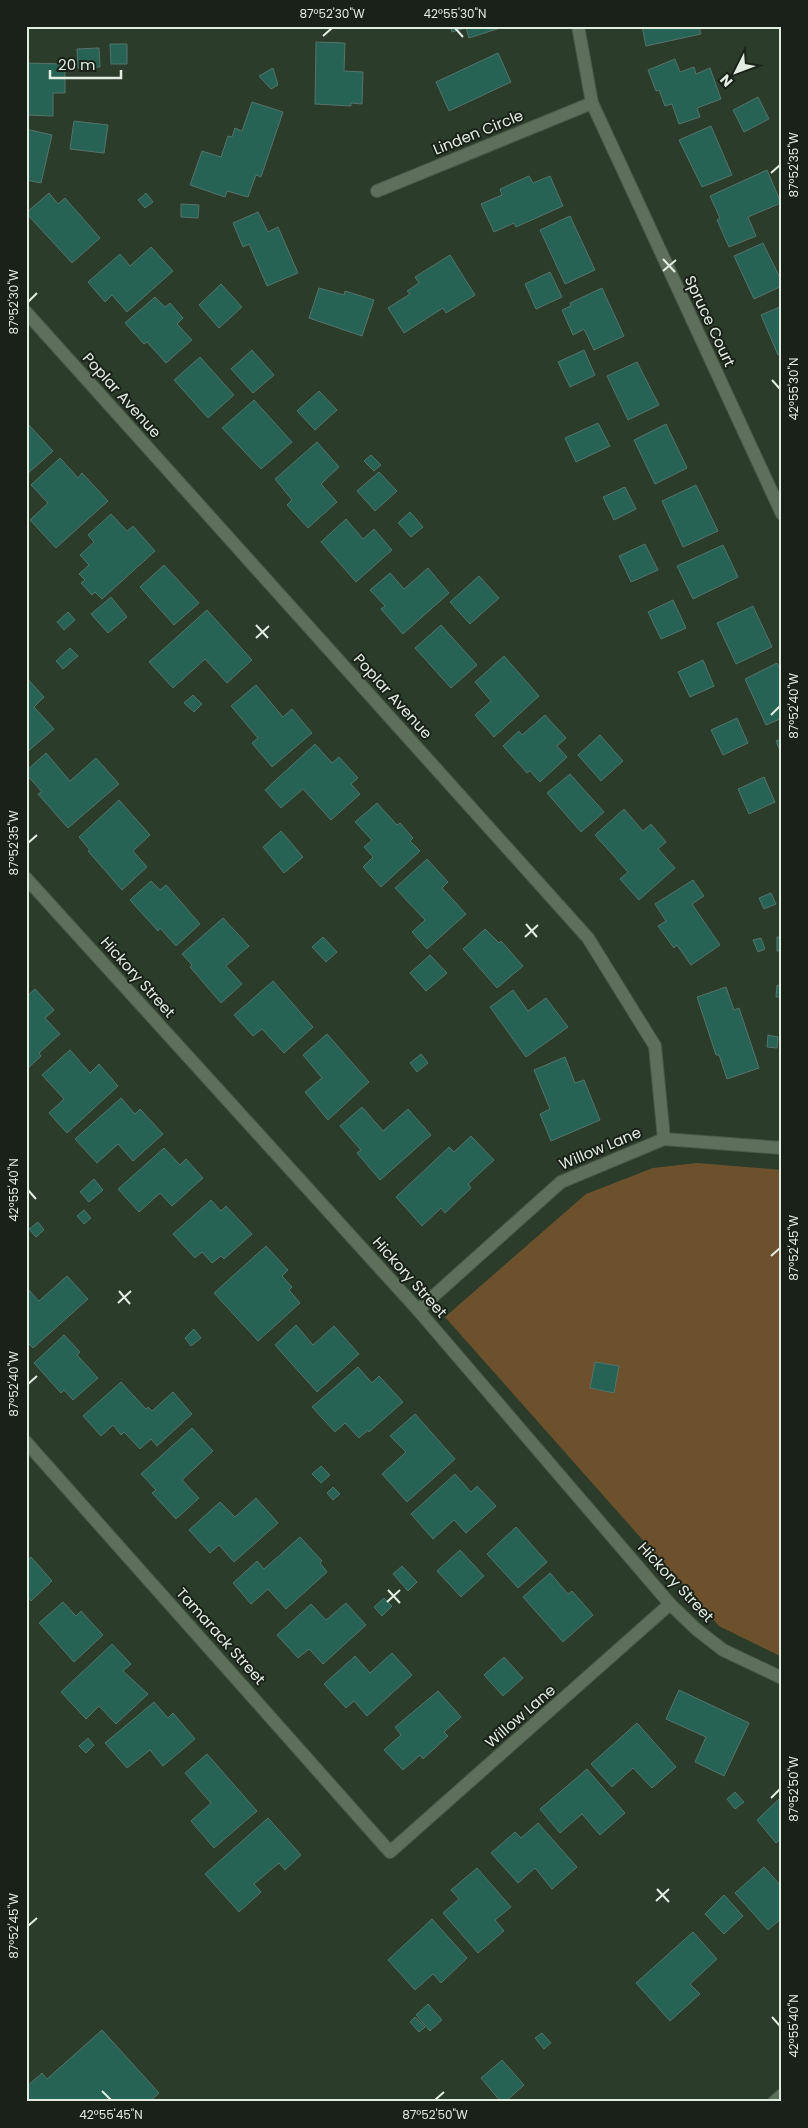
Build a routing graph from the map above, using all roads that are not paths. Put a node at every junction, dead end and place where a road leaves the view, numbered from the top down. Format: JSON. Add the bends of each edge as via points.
{"nodes":[{"id":1,"x":578,"y":26,"type":"edge"},
{"id":2,"x":592,"y":103,"type":"junction"},
{"id":3,"x":377,"y":190,"type":"dead end"},
{"id":4,"x":26,"y":312,"type":"edge"},
{"id":5,"x":782,"y":514,"type":"edge"},
{"id":6,"x":26,"y":878,"type":"edge"},
{"id":7,"x":664,"y":1139,"type":"junction"},
{"id":8,"x":782,"y":1148,"type":"edge"},
{"id":9,"x":418,"y":1310,"type":"junction"},
{"id":10,"x":26,"y":1442,"type":"edge"},
{"id":11,"x":670,"y":1604,"type":"junction"},
{"id":12,"x":782,"y":1678,"type":"edge"},
{"id":13,"x":390,"y":1852,"type":"joint"},
{"id":14,"x":782,"y":2095,"type":"edge"},
{"id":15,"x":774,"y":2102,"type":"edge"}],
"edges":[{"from":1,"to":2,"type":"street","name":"Spruce Court"},
{"from":2,"to":3,"type":"street","name":"Linden Circle"},
{"from":2,"to":5,"type":"street","name":"Spruce Court"},
{"from":4,"to":7,"type":"street","name":"Poplar Avenue","via":[[588,938],[655,1046]]},
{"from":6,"to":9,"type":"street","name":"Hickory Street"},
{"from":7,"to":8,"type":"street","name":"Willow Lane"},
{"from":7,"to":9,"type":"street","name":"Willow Lane","via":[[561,1182]]},
{"from":9,"to":11,"type":"street","name":"Hickory Street"},
{"from":10,"to":13,"type":"street","name":"Tamarack Street"},
{"from":11,"to":12,"type":"street","name":"Hickory Street","via":[[696,1630],[724,1650]]},
{"from":11,"to":13,"type":"street","name":"Willow Lane"},
{"from":14,"to":15,"type":"street"}]}
